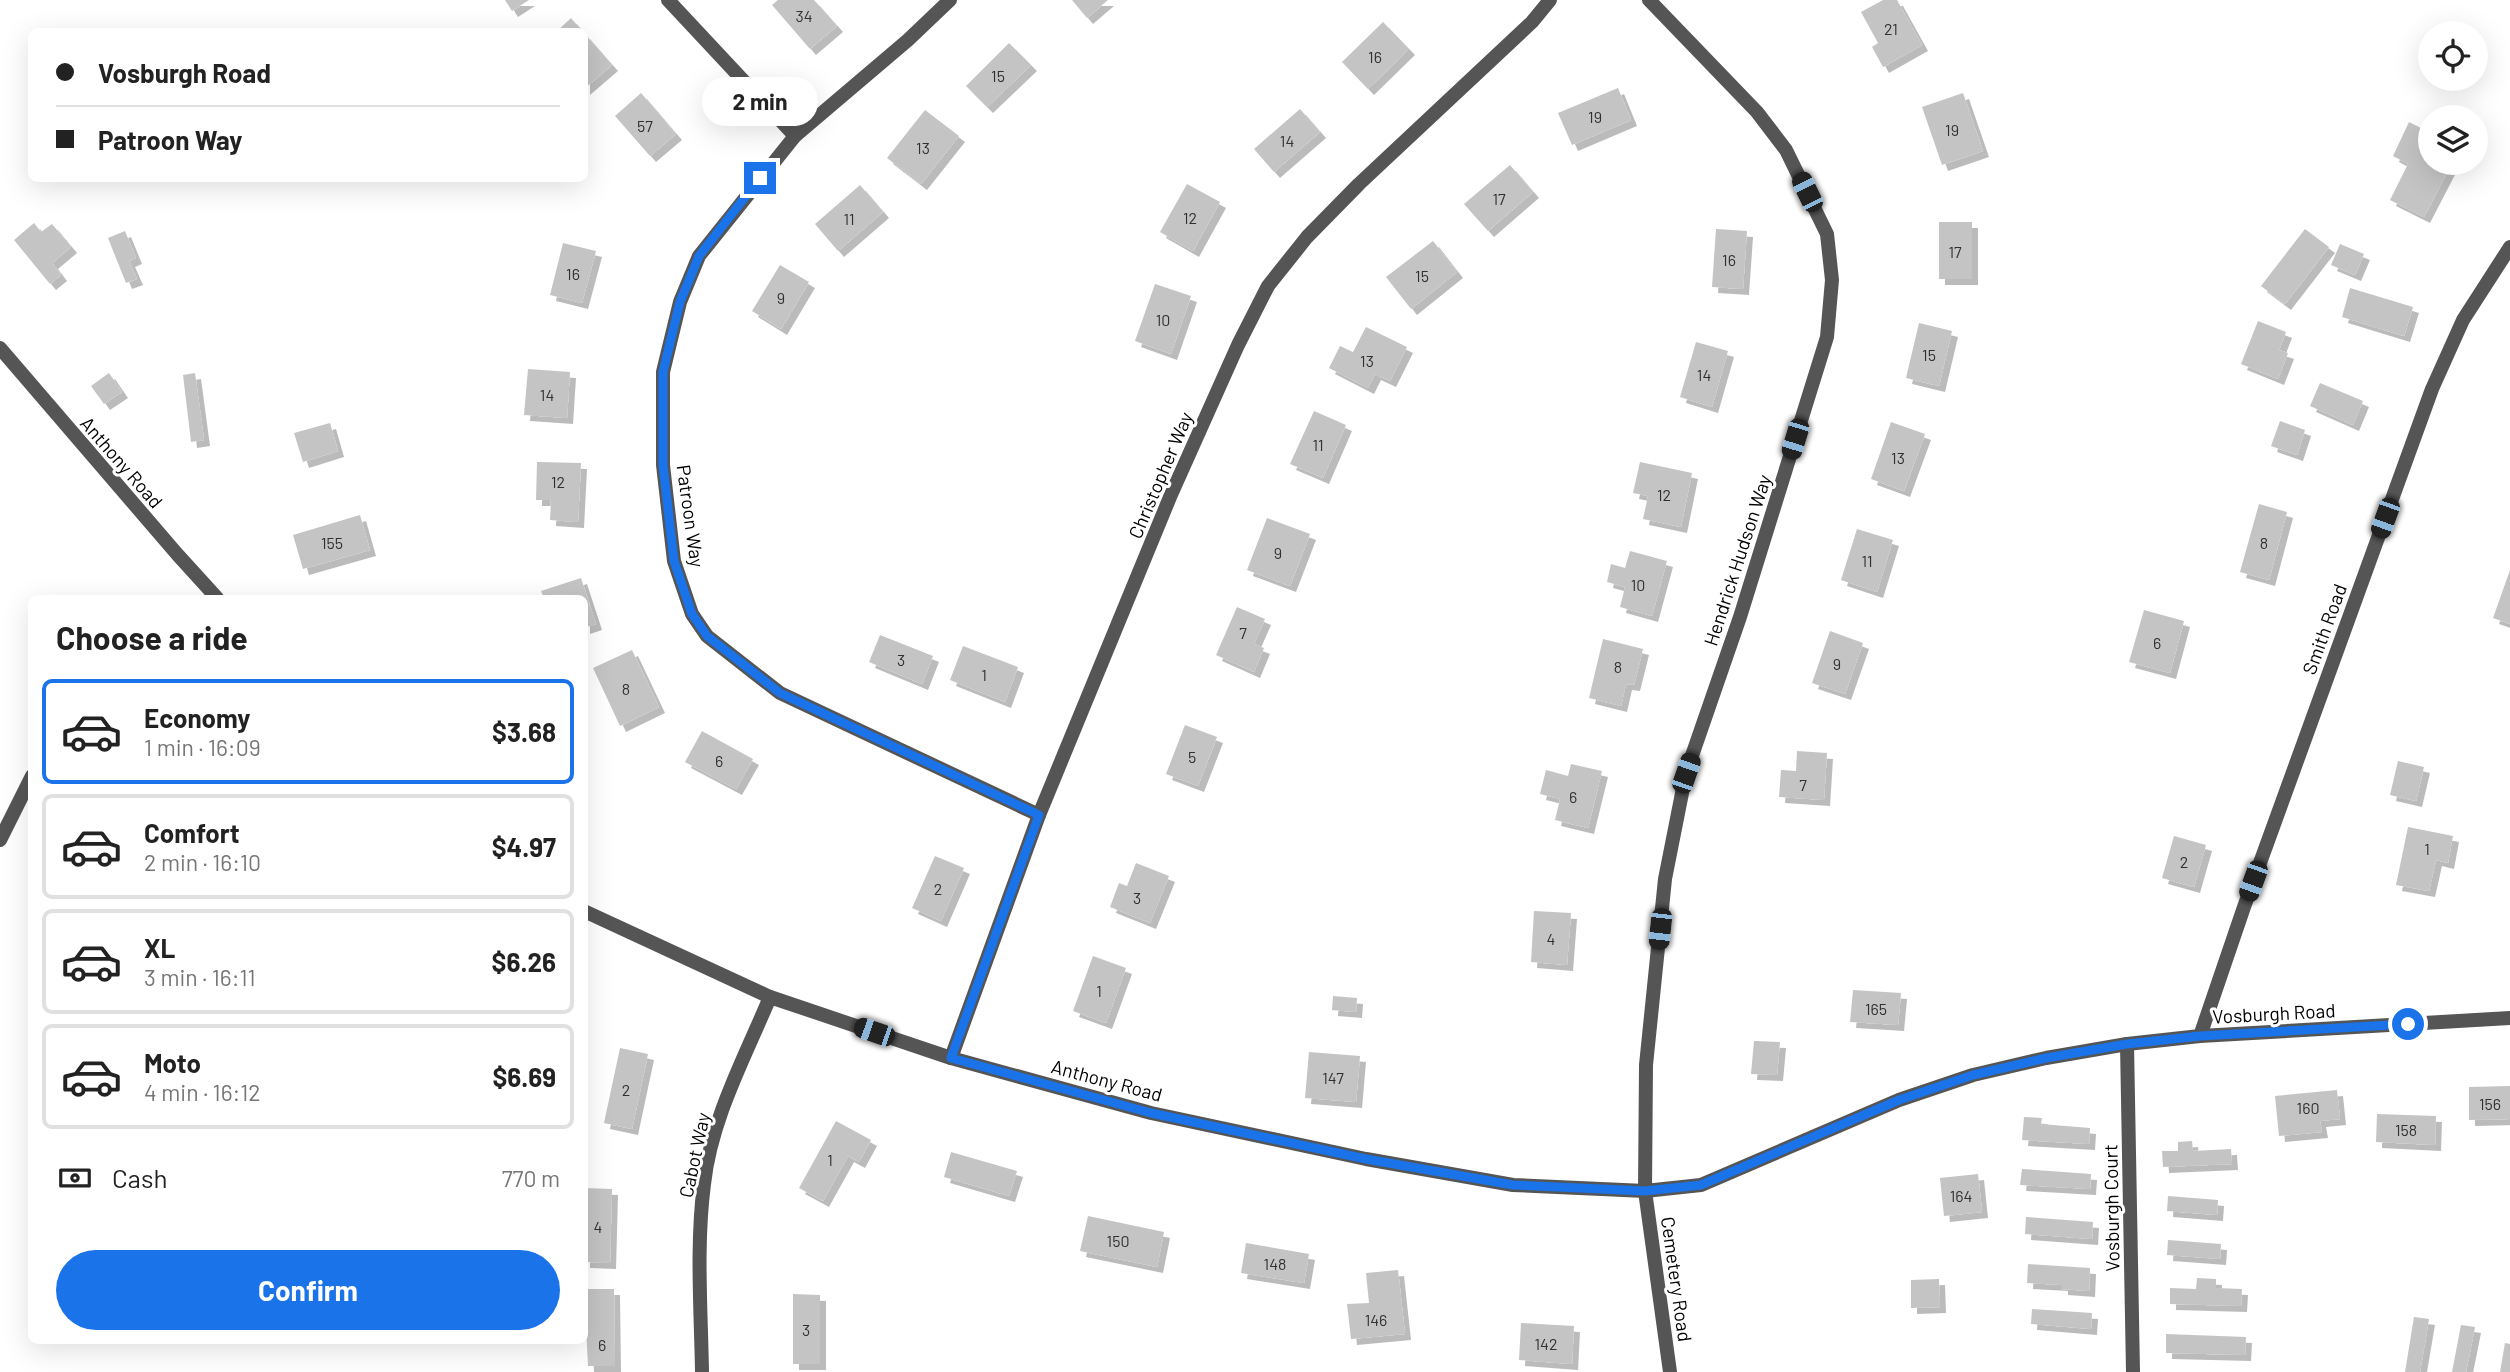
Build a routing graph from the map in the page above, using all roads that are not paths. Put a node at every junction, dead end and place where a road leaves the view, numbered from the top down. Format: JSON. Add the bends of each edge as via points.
{"nodes":[{"id":1,"x":668,"y":0,"type":"edge"},
{"id":2,"x":950,"y":0,"type":"edge"},
{"id":3,"x":1550,"y":0,"type":"edge"},
{"id":4,"x":1649,"y":0,"type":"edge"},
{"id":5,"x":795,"y":136,"type":"junction"},
{"id":6,"x":2510,"y":247,"type":"edge"},
{"id":7,"x":0,"y":348,"type":"edge"},
{"id":8,"x":215,"y":595,"type":"edge"},
{"id":9,"x":28,"y":784,"type":"edge"},
{"id":10,"x":1039,"y":815,"type":"junction"},
{"id":11,"x":0,"y":840,"type":"edge"},
{"id":12,"x":588,"y":913,"type":"edge"},
{"id":13,"x":770,"y":997,"type":"junction"},
{"id":14,"x":2510,"y":1018,"type":"edge"},
{"id":15,"x":2200,"y":1036,"type":"junction"},
{"id":16,"x":2127,"y":1044,"type":"junction"},
{"id":17,"x":951,"y":1058,"type":"junction"},
{"id":18,"x":1645,"y":1191,"type":"junction"},
{"id":19,"x":702,"y":1372,"type":"edge"},
{"id":20,"x":1670,"y":1372,"type":"edge"},
{"id":21,"x":2133,"y":1372,"type":"edge"}],
"edges":[{"from":1,"to":5,"type":"street"},
{"from":2,"to":5,"type":"street","name":"Patroon Way"},
{"from":3,"to":10,"type":"street","name":"Christopher Way","via":[[1359,184],[1307,237],[1268,286],[1170,497]]},
{"from":4,"to":18,"type":"street","name":"Hendrick Hudson Way","via":[[1757,111],[1786,150],[1827,234],[1832,279],[1827,337],[1686,773],[1665,879],[1646,1065]]},
{"from":5,"to":10,"type":"street","name":"Patroon Way","via":[[699,256],[680,302],[663,372],[663,465],[674,561],[692,614],[707,636],[780,693]]},
{"from":6,"to":15,"type":"street","name":"Smith Road","via":[[2463,320],[2432,389]]},
{"from":7,"to":8,"type":"street","name":"Anthony Road"},
{"from":9,"to":11,"type":"street"},
{"from":10,"to":17,"type":"street","name":"Christopher Way"},
{"from":12,"to":13,"type":"street","name":"Anthony Road"},
{"from":13,"to":17,"type":"street","name":"Anthony Road"},
{"from":13,"to":19,"type":"street","name":"Cabot Way","via":[[719,1116],[704,1182]]},
{"from":14,"to":15,"type":"street","name":"Vosburgh Road"},
{"from":15,"to":16,"type":"street","name":"Vosburgh Road"},
{"from":16,"to":18,"type":"street","name":"Vosburgh Road","via":[[1973,1075],[1899,1100],[1701,1185]]},
{"from":16,"to":21,"type":"street","name":"Vosburgh Court"},
{"from":17,"to":18,"type":"street","name":"Anthony Road","via":[[1151,1113],[1366,1159],[1513,1185]]},
{"from":18,"to":20,"type":"street","name":"Cemetery Road"}]}
